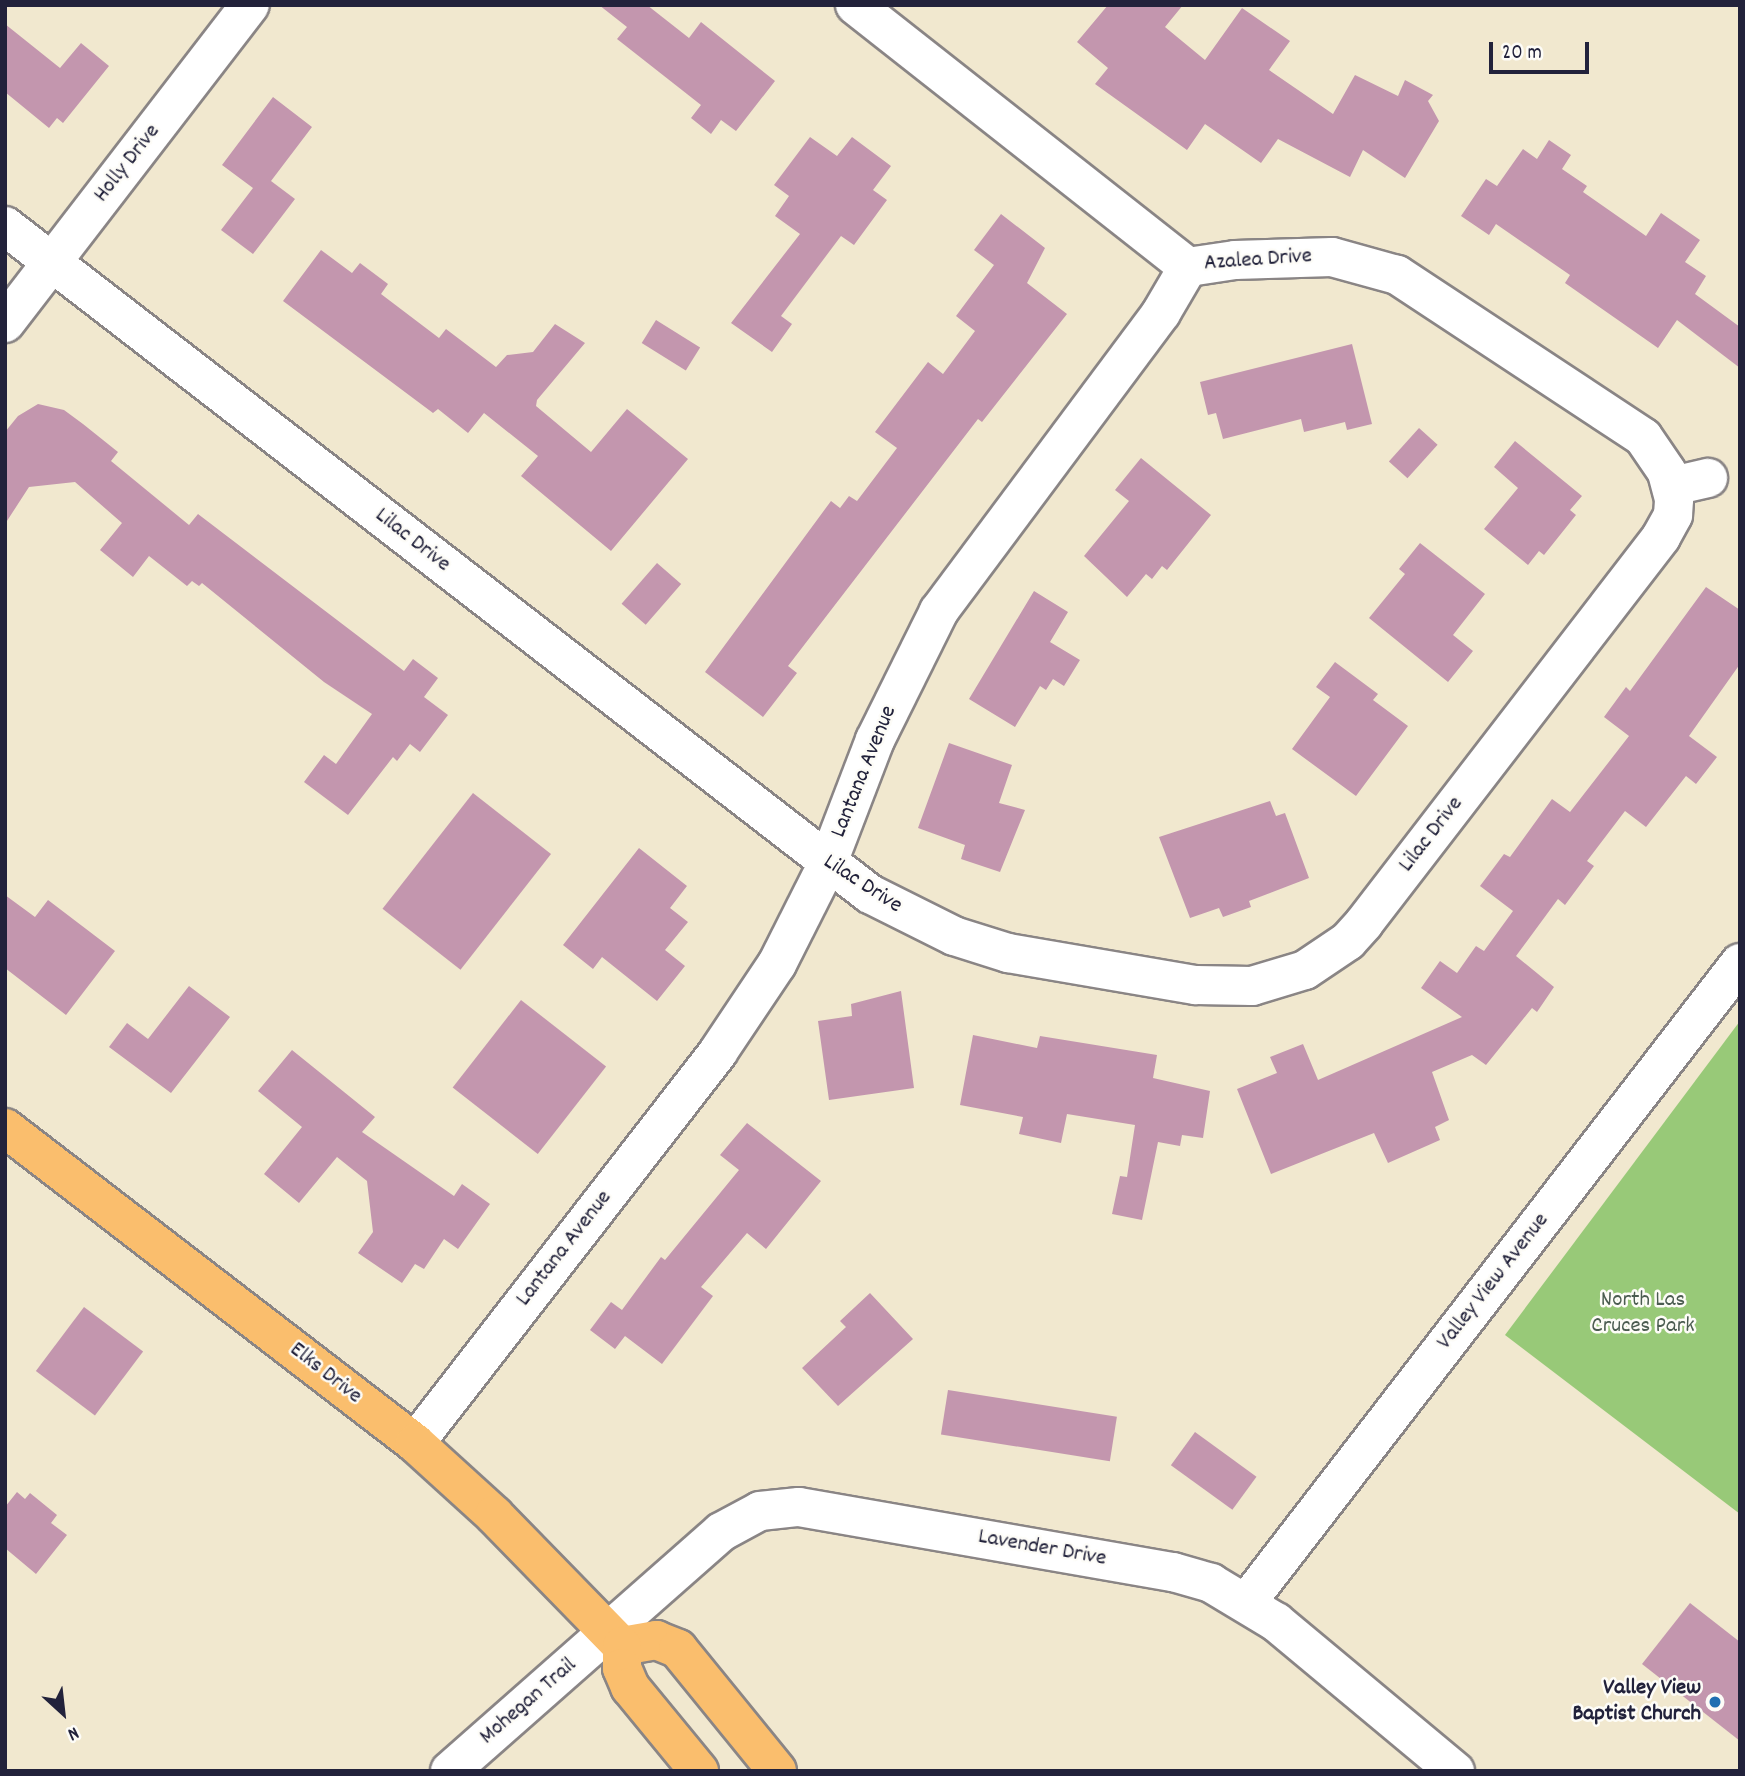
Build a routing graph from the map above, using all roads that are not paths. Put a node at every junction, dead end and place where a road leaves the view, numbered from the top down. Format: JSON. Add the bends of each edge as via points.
{"nodes":[{"id":1,"x":250,"y":5,"type":"edge"},
{"id":2,"x":855,"y":5,"type":"edge"},
{"id":3,"x":5,"y":226,"type":"edge"},
{"id":4,"x":52,"y":262,"type":"junction"},
{"id":5,"x":1188,"y":267,"type":"junction"},
{"id":6,"x":5,"y":323,"type":"edge"},
{"id":7,"x":1691,"y":482,"type":"joint"},
{"id":8,"x":827,"y":865,"type":"junction"},
{"id":9,"x":1740,"y":963,"type":"edge"},
{"id":10,"x":5,"y":1128,"type":"edge"},
{"id":11,"x":415,"y":1443,"type":"junction"},
{"id":12,"x":1247,"y":1602,"type":"junction"},
{"id":13,"x":615,"y":1639,"type":"junction"},
{"id":14,"x":450,"y":1771,"type":"edge"},
{"id":15,"x":699,"y":1771,"type":"edge"},
{"id":16,"x":777,"y":1771,"type":"edge"},
{"id":17,"x":1455,"y":1771,"type":"edge"}],
"edges":[{"from":1,"to":4,"type":"street","name":"Holly Drive"},
{"from":2,"to":5,"type":"street","name":"Azalea Drive"},
{"from":3,"to":4,"type":"street","name":"Lilac Drive"},
{"from":4,"to":6,"type":"street","name":"Holly Drive"},
{"from":4,"to":8,"type":"street","name":"Lilac Drive"},
{"from":5,"to":7,"type":"street","name":"Azalea Drive","via":[[1235,260],[1332,257],[1397,275],[1643,437]]},
{"from":5,"to":8,"type":"street","name":"Lantana Avenue","via":[[1161,313],[939,611],[875,740]]},
{"from":7,"to":8,"type":"street","name":"Lilac Drive","via":[[1661,537],[1364,923],[1348,941],[1305,970],[1252,986],[1222,987],[1008,953],[904,913]]},
{"from":8,"to":11,"type":"street","name":"Lantana Avenue","via":[[777,964],[719,1052]]},
{"from":9,"to":12,"type":"street","name":"Valley View Avenue"},
{"from":10,"to":11,"type":"main road","name":"Elks Drive"},
{"from":11,"to":13,"type":"main road","name":"Elks Drive","via":[[494,1515]]},
{"from":12,"to":13,"type":"street","name":"Lavender Drive","via":[[1211,1583],[1173,1572],[780,1507],[760,1511],[721,1532]]},
{"from":12,"to":17,"type":"street","name":"Lavender Drive"},
{"from":13,"to":14,"type":"street","name":"Mohegan Trail"},
{"from":13,"to":15,"type":"main road","via":[[629,1687]]},
{"from":13,"to":16,"type":"main road","via":[[656,1640],[678,1649]]}]}
